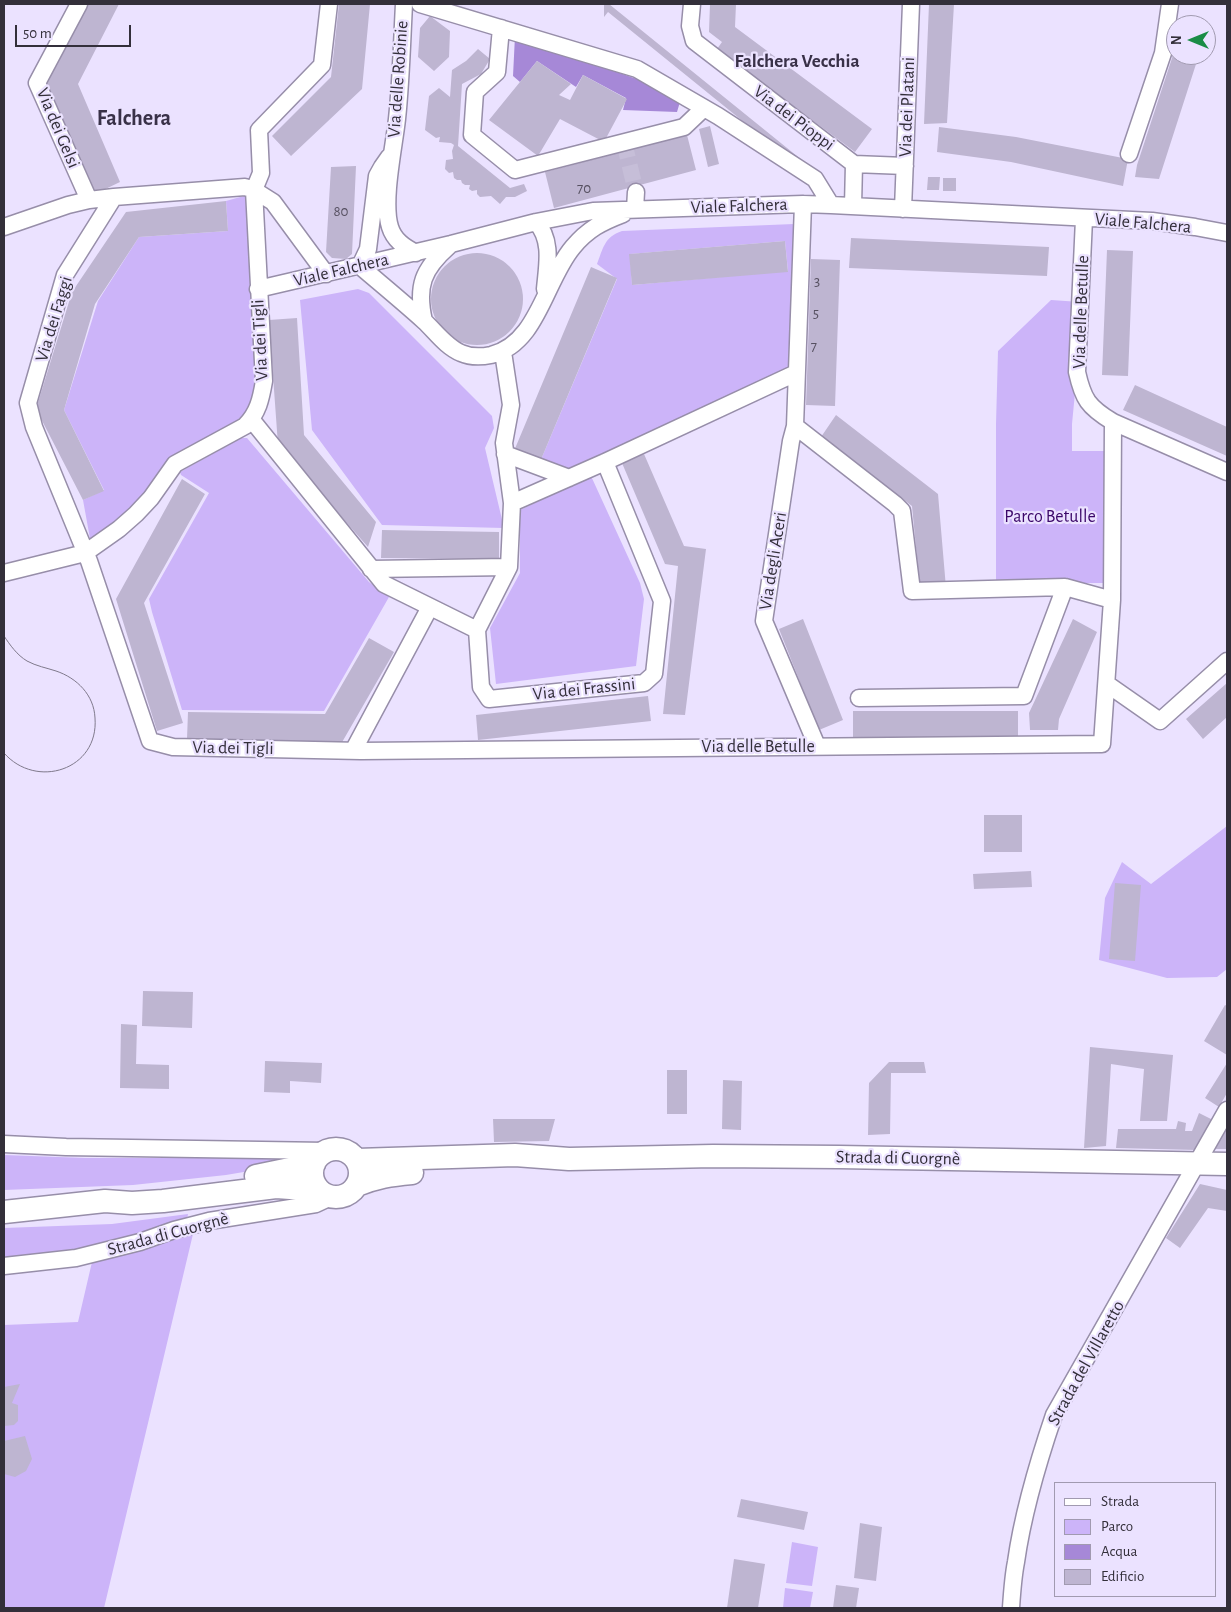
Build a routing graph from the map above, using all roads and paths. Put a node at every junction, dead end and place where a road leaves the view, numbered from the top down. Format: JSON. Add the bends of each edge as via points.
{"nodes":[{"id":1,"x":79,"y":4,"type":"edge"},
{"id":2,"x":329,"y":4,"type":"edge"},
{"id":3,"x":404,"y":4,"type":"edge"},
{"id":4,"x":420,"y":4,"type":"edge"},
{"id":5,"x":692,"y":4,"type":"edge"},
{"id":6,"x":912,"y":4,"type":"edge"},
{"id":7,"x":1170,"y":4,"type":"edge"},
{"id":8,"x":501,"y":28,"type":"junction"},
{"id":9,"x":704,"y":108,"type":"junction"},
{"id":10,"x":392,"y":153,"type":"junction"},
{"id":11,"x":1129,"y":154,"type":"dead end"},
{"id":12,"x":854,"y":164,"type":"junction"},
{"id":13,"x":905,"y":166,"type":"junction"},
{"id":14,"x":254,"y":190,"type":"junction"},
{"id":15,"x":636,"y":192,"type":"tunnel mouth"},
{"id":16,"x":114,"y":197,"type":"junction"},
{"id":17,"x":89,"y":200,"type":"junction"},
{"id":18,"x":803,"y":204,"type":"junction"},
{"id":19,"x":831,"y":205,"type":"junction"},
{"id":20,"x":853,"y":206,"type":"junction"},
{"id":21,"x":635,"y":209,"type":"junction"},
{"id":22,"x":903,"y":209,"type":"junction"},
{"id":23,"x":1084,"y":218,"type":"junction"},
{"id":24,"x":536,"y":222,"type":"junction"},
{"id":25,"x":4,"y":227,"type":"edge"},
{"id":26,"x":1227,"y":233,"type":"edge"},
{"id":27,"x":451,"y":244,"type":"junction"},
{"id":28,"x":416,"y":253,"type":"junction"},
{"id":29,"x":360,"y":266,"type":"junction"},
{"id":30,"x":326,"y":274,"type":"junction"},
{"id":31,"x":258,"y":289,"type":"junction"},
{"id":32,"x":544,"y":296,"type":"junction"},
{"id":33,"x":424,"y":321,"type":"junction"},
{"id":34,"x":503,"y":352,"type":"junction"},
{"id":35,"x":796,"y":373,"type":"junction"},
{"id":36,"x":767,"y":386,"type":"junction"},
{"id":37,"x":795,"y":404,"type":"junction"},
{"id":38,"x":251,"y":419,"type":"junction"},
{"id":39,"x":1112,"y":422,"type":"junction"},
{"id":40,"x":795,"y":426,"type":"junction"},
{"id":41,"x":505,"y":454,"type":"junction"},
{"id":42,"x":605,"y":462,"type":"junction"},
{"id":43,"x":1227,"y":472,"type":"edge"},
{"id":44,"x":569,"y":478,"type":"junction"},
{"id":45,"x":512,"y":503,"type":"junction"},
{"id":46,"x":85,"y":553,"type":"junction"},
{"id":47,"x":510,"y":567,"type":"junction"},
{"id":48,"x":371,"y":569,"type":"junction"},
{"id":49,"x":4,"y":573,"type":"edge"},
{"id":50,"x":1065,"y":588,"type":"junction"},
{"id":51,"x":1112,"y":600,"type":"junction"},
{"id":52,"x":430,"y":607,"type":"junction"},
{"id":53,"x":477,"y":630,"type":"junction"},
{"id":54,"x":1227,"y":660,"type":"edge"},
{"id":55,"x":1107,"y":684,"type":"junction"},
{"id":56,"x":858,"y":698,"type":"dead end"},
{"id":57,"x":816,"y":746,"type":"junction"},
{"id":58,"x":352,"y":751,"type":"junction"},
{"id":59,"x":1227,"y":1110,"type":"edge"},
{"id":60,"x":4,"y":1132,"type":"edge"},
{"id":61,"x":4,"y":1144,"type":"edge"},
{"id":62,"x":66,"y":1147,"type":"junction"},
{"id":63,"x":320,"y":1158,"type":"junction"},
{"id":64,"x":569,"y":1159,"type":"junction"},
{"id":65,"x":357,"y":1160,"type":"junction"},
{"id":66,"x":1197,"y":1164,"type":"junction"},
{"id":67,"x":1227,"y":1164,"type":"edge"},
{"id":68,"x":358,"y":1185,"type":"junction"},
{"id":69,"x":325,"y":1194,"type":"junction"},
{"id":70,"x":106,"y":1201,"type":"junction"},
{"id":71,"x":4,"y":1212,"type":"edge"},
{"id":72,"x":4,"y":1266,"type":"edge"},
{"id":73,"x":1011,"y":1608,"type":"edge"}],
"edges":[{"from":1,"to":17,"type":"street","name":"Via dei Gelsi","via":[[38,83]]},
{"from":2,"to":14,"type":"street","via":[[322,65],[259,130],[261,173]]},
{"from":3,"to":10,"type":"street","name":"Via delle Robinie"},
{"from":4,"to":8,"type":"street"},
{"from":5,"to":12,"type":"street","name":"Via dei Pioppi","via":[[690,26],[694,41]]},
{"from":6,"to":13,"type":"street","name":"Via dei Platani"},
{"from":7,"to":11,"type":"street","via":[[1163,54]]},
{"from":8,"to":9,"type":"street","via":[[637,69]]},
{"from":8,"to":9,"type":"street","via":[[497,72],[475,92],[472,135],[515,170],[684,127]]},
{"from":9,"to":19,"type":"street","via":[[815,178]]},
{"from":10,"to":28,"type":"street","name":"Via delle Robinie","via":[[389,225],[396,240]]},
{"from":10,"to":29,"type":"street","name":"Via delle Robinie","via":[[377,176],[368,249]]},
{"from":12,"to":13,"type":"street"},
{"from":12,"to":20,"type":"street"},
{"from":13,"to":22,"type":"street","name":"Via dei Platani"},
{"from":14,"to":16,"type":"street"},
{"from":14,"to":30,"type":"street","via":[[273,202]]},
{"from":14,"to":31,"type":"street"},
{"from":15,"to":21,"type":"street"},
{"from":16,"to":17,"type":"street"},
{"from":16,"to":46,"type":"street","name":"Via dei Faggi","via":[[65,275],[28,403],[34,428]]},
{"from":17,"to":25,"type":"street"},
{"from":18,"to":19,"type":"street","name":"Viale Falchera"},
{"from":18,"to":21,"type":"street","name":"Viale Falchera"},
{"from":18,"to":35,"type":"street","name":"Via degli Aceri"},
{"from":19,"to":20,"type":"street","name":"Viale Falchera"},
{"from":20,"to":22,"type":"street","name":"Viale Falchera"},
{"from":21,"to":24,"type":"street","name":"Viale Falchera","via":[[593,211]]},
{"from":21,"to":32,"type":"street","via":[[602,222],[588,232],[567,255]]},
{"from":22,"to":23,"type":"street","name":"Viale Falchera"},
{"from":23,"to":26,"type":"street","name":"Viale Falchera","via":[[1152,221]]},
{"from":23,"to":39,"type":"street","name":"Via delle Betulle","via":[[1077,372],[1082,394],[1096,412]]},
{"from":24,"to":27,"type":"street","name":"Viale Falchera"},
{"from":24,"to":32,"type":"street","via":[[548,244]]},
{"from":27,"to":28,"type":"street","name":"Viale Falchera"},
{"from":27,"to":33,"type":"street","via":[[427,270],[421,290]]},
{"from":28,"to":29,"type":"street","name":"Viale Falchera"},
{"from":29,"to":30,"type":"street","name":"Viale Falchera"},
{"from":29,"to":33,"type":"street"},
{"from":30,"to":31,"type":"street","name":"Viale Falchera"},
{"from":31,"to":38,"type":"street","name":"Via dei Tigli","via":[[264,381],[260,401]]},
{"from":32,"to":34,"type":"street","via":[[518,340]]},
{"from":33,"to":34,"type":"street","via":[[460,353],[481,357]]},
{"from":34,"to":41,"type":"street","via":[[511,404]]},
{"from":35,"to":36,"type":"street"},
{"from":35,"to":37,"type":"street","name":"Via degli Aceri"},
{"from":36,"to":37,"type":"street"},
{"from":36,"to":42,"type":"street"},
{"from":37,"to":40,"type":"street","name":"Via degli Aceri"},
{"from":38,"to":46,"type":"street","via":[[245,426],[174,464],[136,514]]},
{"from":38,"to":48,"type":"street"},
{"from":39,"to":43,"type":"street","name":"Via delle Betulle"},
{"from":39,"to":51,"type":"street","name":"Via delle Betulle"},
{"from":40,"to":50,"type":"street","via":[[902,511],[912,590]]},
{"from":40,"to":57,"type":"street","name":"Via degli Aceri","via":[[764,621]]},
{"from":41,"to":44,"type":"street"},
{"from":41,"to":45,"type":"street"},
{"from":42,"to":44,"type":"street"},
{"from":42,"to":53,"type":"street","name":"Via dei Frassini","via":[[662,601],[654,674],[644,683],[489,698],[481,687]]},
{"from":44,"to":45,"type":"street"},
{"from":45,"to":47,"type":"street"},
{"from":46,"to":49,"type":"street"},
{"from":46,"to":58,"type":"street","name":"Via dei Tigli","via":[[150,741],[173,747]]},
{"from":47,"to":48,"type":"street"},
{"from":47,"to":53,"type":"street"},
{"from":48,"to":52,"type":"street","via":[[384,584]]},
{"from":50,"to":51,"type":"street"},
{"from":50,"to":56,"type":"street","via":[[1024,696]]},
{"from":51,"to":55,"type":"street","name":"Via delle Betulle"},
{"from":52,"to":53,"type":"street"},
{"from":52,"to":58,"type":"street"},
{"from":54,"to":55,"type":"street","via":[[1160,721]]},
{"from":55,"to":57,"type":"street","name":"Via delle Betulle","via":[[1102,744]]},
{"from":57,"to":58,"type":"street","name":"Via delle Betulle"},
{"from":59,"to":66,"type":"street","name":"Strada del Villaretto"},
{"from":60,"to":62,"type":"street"},
{"from":61,"to":62,"type":"street"},
{"from":62,"to":63,"type":"street"},
{"from":63,"to":65,"type":"main road","via":[[336,1149],[352,1154]]},
{"from":63,"to":69,"type":"main road","via":[[312,1177]]},
{"from":63,"to":70,"type":"main road","name":"Strada di Cuorgnè","via":[[282,1172],[212,1184],[131,1192]]},
{"from":64,"to":65,"type":"main road","name":"Strada di Cuorgnè","via":[[515,1155]]},
{"from":64,"to":66,"type":"main road","name":"Strada di Cuorgnè","via":[[839,1157]]},
{"from":64,"to":68,"type":"main road","name":"Strada di Cuorgnè","via":[[514,1168],[388,1175]]},
{"from":65,"to":68,"type":"main road","via":[[361,1172]]},
{"from":66,"to":67,"type":"main road","name":"Strada di Cuorgnè"},
{"from":66,"to":73,"type":"street","name":"Strada del Villaretto","via":[[1054,1415],[1028,1505],[1016,1561]]},
{"from":68,"to":69,"type":"main road","via":[[346,1196]]},
{"from":69,"to":70,"type":"main road","name":"Strada di Cuorgnè","via":[[276,1187],[163,1201]]},
{"from":69,"to":72,"type":"street","name":"Strada di Cuorgnè","via":[[316,1204],[208,1221],[76,1258]]},
{"from":70,"to":71,"type":"main road","name":"Strada di Cuorgnè"}]}
